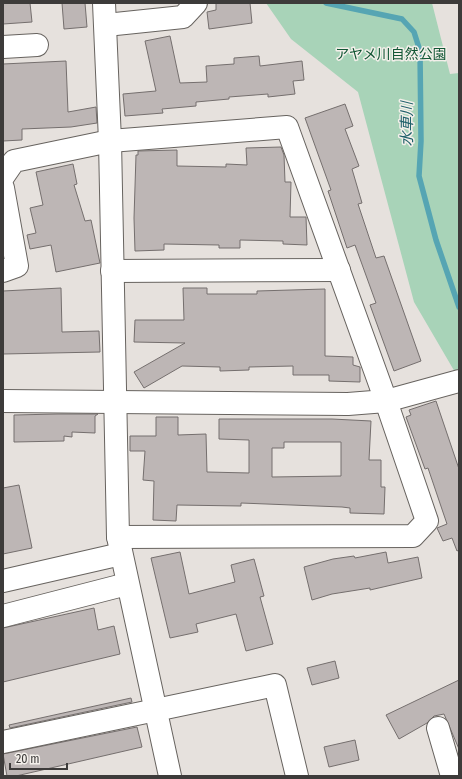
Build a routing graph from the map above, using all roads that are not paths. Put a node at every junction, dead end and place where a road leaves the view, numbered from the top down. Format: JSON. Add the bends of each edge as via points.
{"nodes":[{"id":1,"x":104,"y":3,"type":"edge"},
{"id":2,"x":196,"y":3,"type":"edge"},
{"id":3,"x":106,"y":25,"type":"junction"},
{"id":4,"x":37,"y":45,"type":"dead end"},
{"id":5,"x":3,"y":47,"type":"edge"},
{"id":6,"x":110,"y":141,"type":"junction"},
{"id":7,"x":3,"y":177,"type":"edge"},
{"id":8,"x":3,"y":188,"type":"edge"},
{"id":9,"x":338,"y":270,"type":"junction"},
{"id":10,"x":3,"y":271,"type":"edge"},
{"id":11,"x":112,"y":272,"type":"junction"},
{"id":12,"x":459,"y":381,"type":"edge"},
{"id":13,"x":3,"y":401,"type":"edge"},
{"id":14,"x":116,"y":401,"type":"junction"},
{"id":15,"x":386,"y":401,"type":"junction"},
{"id":16,"x":120,"y":545,"type":"junction"},
{"id":17,"x":3,"y":581,"type":"edge"},
{"id":18,"x":127,"y":584,"type":"junction"},
{"id":19,"x":3,"y":616,"type":"edge"},
{"id":20,"x":154,"y":709,"type":"junction"},
{"id":21,"x":438,"y":728,"type":"dead end"},
{"id":22,"x":3,"y":742,"type":"edge"},
{"id":23,"x":170,"y":776,"type":"edge"},
{"id":24,"x":297,"y":776,"type":"edge"},
{"id":25,"x":452,"y":776,"type":"edge"}],
"edges":[{"from":1,"to":3,"type":"street"},
{"from":2,"to":3,"type":"street","via":[[183,17]]},
{"from":3,"to":6,"type":"street"},
{"from":4,"to":5,"type":"street"},
{"from":6,"to":7,"type":"street","via":[[14,161]]},
{"from":6,"to":9,"type":"street","via":[[287,126]]},
{"from":6,"to":11,"type":"street"},
{"from":8,"to":10,"type":"street","via":[[17,266]]},
{"from":9,"to":11,"type":"street"},
{"from":9,"to":15,"type":"street"},
{"from":11,"to":14,"type":"street"},
{"from":12,"to":15,"type":"street"},
{"from":13,"to":14,"type":"street"},
{"from":14,"to":15,"type":"street","via":[[348,404]]},
{"from":14,"to":16,"type":"street"},
{"from":15,"to":16,"type":"street","via":[[427,520],[413,536]]},
{"from":16,"to":17,"type":"street"},
{"from":16,"to":18,"type":"street"},
{"from":18,"to":19,"type":"street"},
{"from":18,"to":20,"type":"street"},
{"from":20,"to":22,"type":"street"},
{"from":20,"to":23,"type":"street"},
{"from":20,"to":24,"type":"street","via":[[275,685]]},
{"from":21,"to":25,"type":"street"}]}
